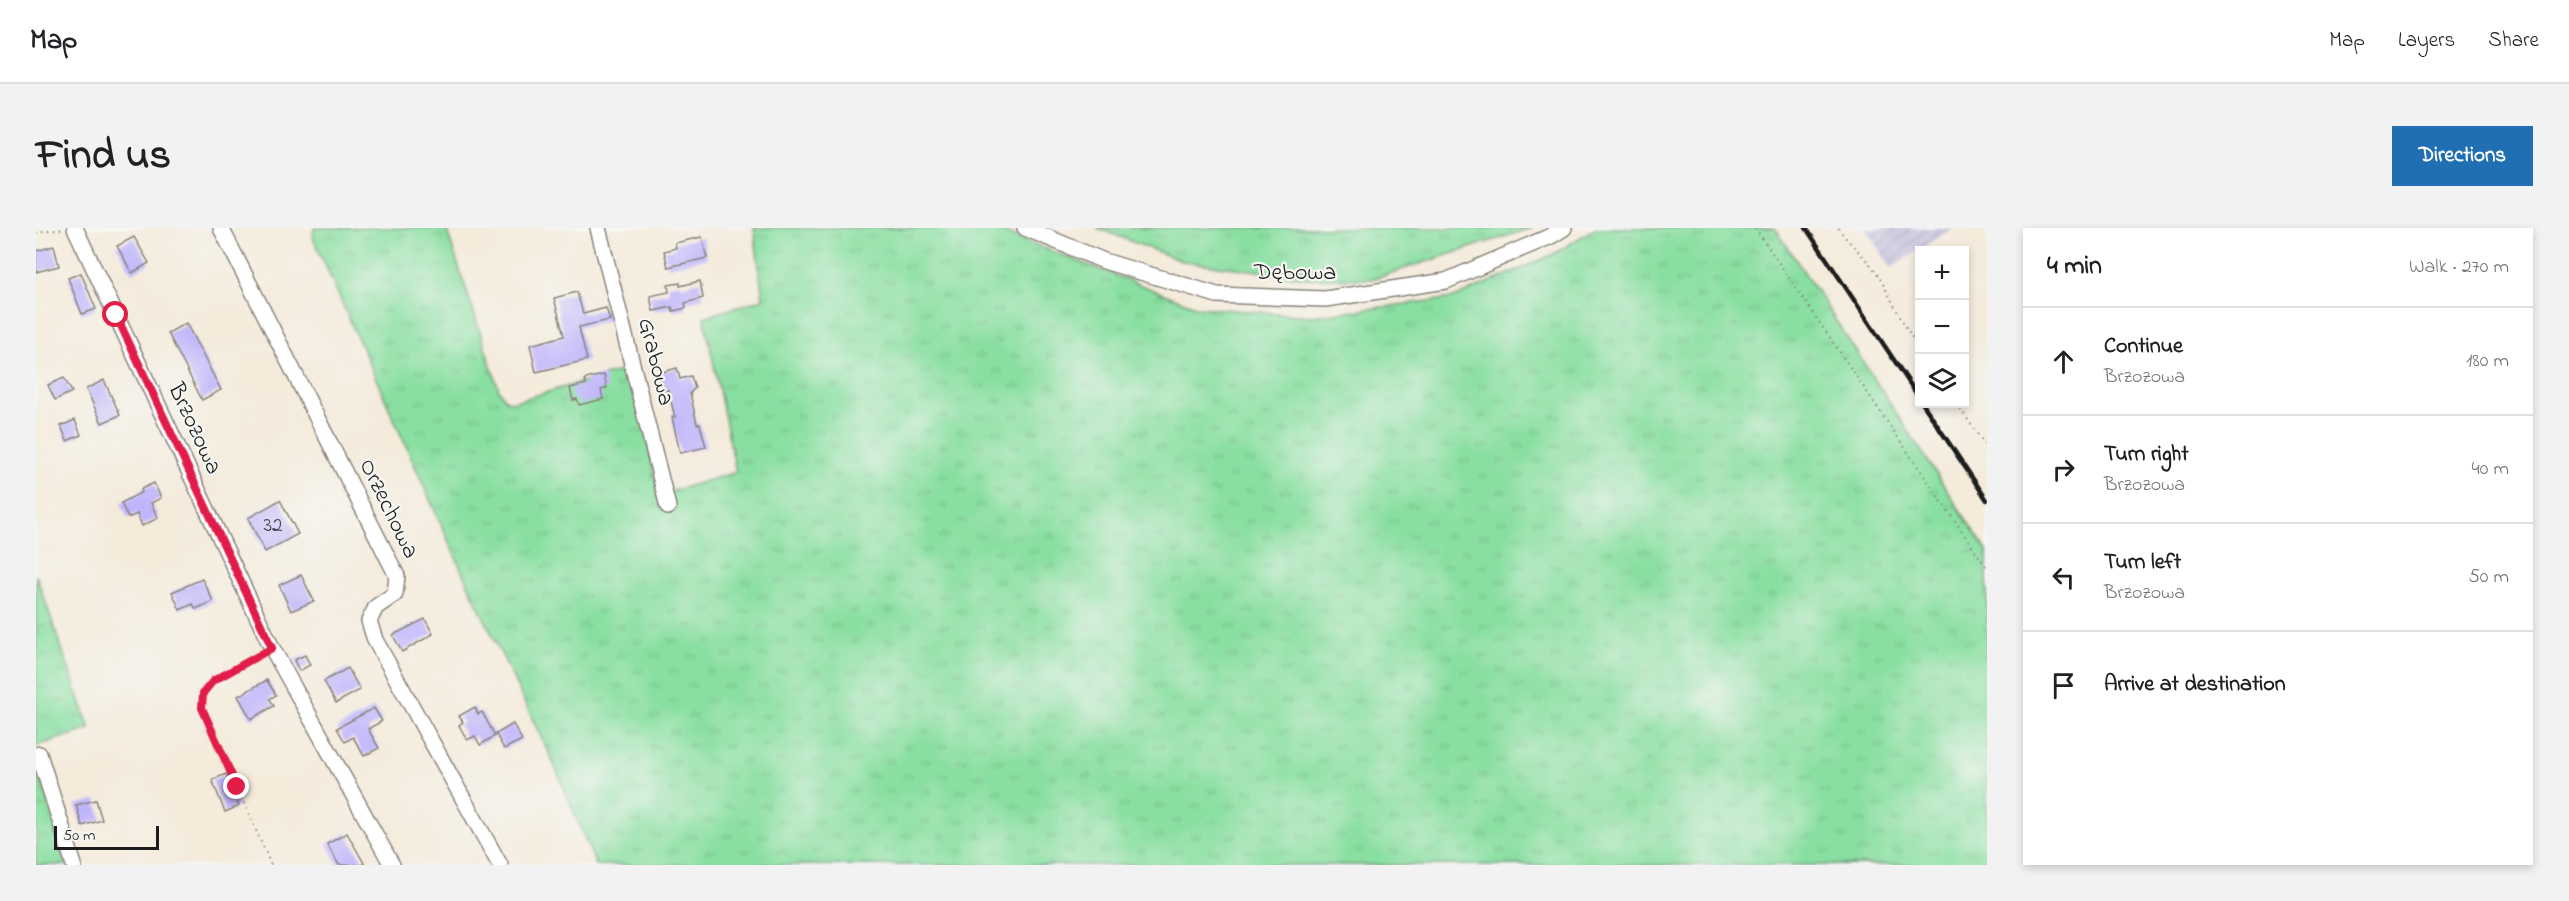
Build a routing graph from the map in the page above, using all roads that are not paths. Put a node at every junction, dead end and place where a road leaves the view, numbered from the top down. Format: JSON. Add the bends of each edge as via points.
{"nodes":[{"id":1,"x":75,"y":228,"type":"edge"},
{"id":2,"x":221,"y":228,"type":"edge"},
{"id":3,"x":598,"y":228,"type":"edge"},
{"id":4,"x":1025,"y":228,"type":"edge"},
{"id":5,"x":1564,"y":228,"type":"edge"},
{"id":6,"x":668,"y":507,"type":"dead end"},
{"id":7,"x":39,"y":754,"type":"dead end"},
{"id":8,"x":74,"y":865,"type":"edge"},
{"id":9,"x":392,"y":865,"type":"edge"},
{"id":10,"x":500,"y":865,"type":"edge"}],
"edges":[{"from":1,"to":9,"type":"street","name":"Brzozowa","via":[[272,648]]},
{"from":2,"to":10,"type":"street","name":"Orzechowa","via":[[397,576],[395,594],[376,607],[369,621],[375,640]]},
{"from":3,"to":6,"type":"street","name":"Grabowa"},
{"from":4,"to":5,"type":"street","name":"Dębowa","via":[[1104,261],[1217,295],[1325,299],[1446,281]]},
{"from":7,"to":8,"type":"street"}]}
